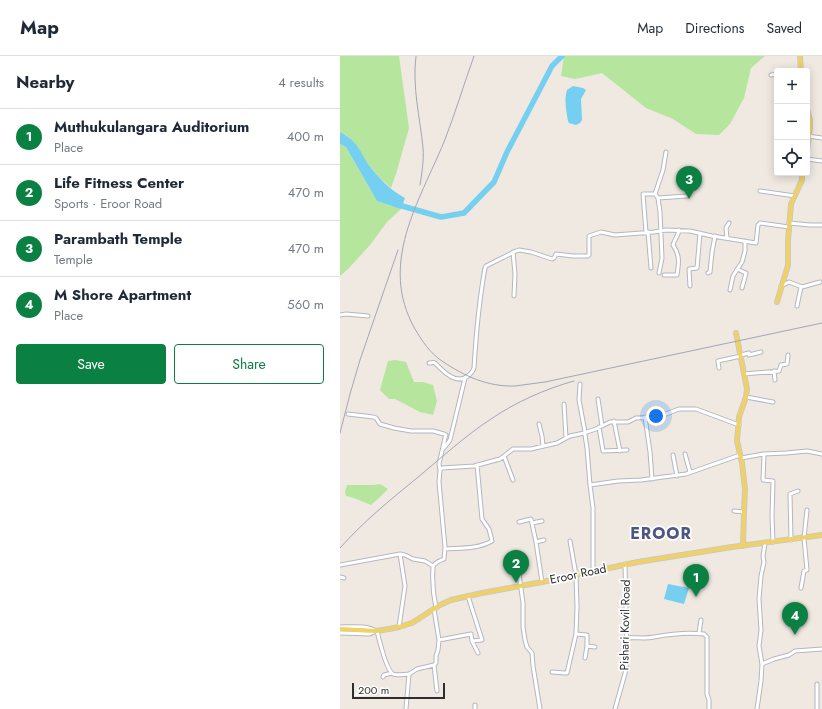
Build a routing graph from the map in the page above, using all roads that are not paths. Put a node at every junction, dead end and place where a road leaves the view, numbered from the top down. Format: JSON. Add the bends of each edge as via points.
{"nodes":[{"id":1,"x":800,"y":56,"type":"edge"},
{"id":2,"x":801,"y":68,"type":"edge"},
{"id":3,"x":774,"y":74,"type":"edge"},
{"id":4,"x":771,"y":75,"type":"dead end"},
{"id":5,"x":810,"y":136,"type":"edge"},
{"id":6,"x":822,"y":138,"type":"edge"},
{"id":7,"x":666,"y":152,"type":"dead end"},
{"id":8,"x":810,"y":159,"type":"edge"},
{"id":9,"x":822,"y":161,"type":"edge"},
{"id":10,"x":802,"y":176,"type":"edge"},
{"id":11,"x":760,"y":191,"type":"dead end"},
{"id":12,"x":656,"y":196,"type":"junction"},
{"id":13,"x":687,"y":196,"type":"dead end"},
{"id":14,"x":795,"y":196,"type":"junction"},
{"id":15,"x":729,"y":223,"type":"dead end"},
{"id":16,"x":789,"y":225,"type":"junction"},
{"id":17,"x":822,"y":225,"type":"edge"},
{"id":18,"x":679,"y":230,"type":"junction"},
{"id":19,"x":647,"y":232,"type":"junction"},
{"id":20,"x":660,"y":232,"type":"junction"},
{"id":21,"x":700,"y":232,"type":"junction"},
{"id":22,"x":716,"y":236,"type":"junction"},
{"id":23,"x":726,"y":238,"type":"junction"},
{"id":24,"x":744,"y":241,"type":"junction"},
{"id":25,"x":513,"y":252,"type":"junction"},
{"id":26,"x":651,"y":268,"type":"dead end"},
{"id":27,"x":737,"y":269,"type":"junction"},
{"id":28,"x":659,"y":273,"type":"dead end"},
{"id":29,"x":708,"y":273,"type":"dead end"},
{"id":30,"x":664,"y":275,"type":"dead end"},
{"id":31,"x":820,"y":282,"type":"dead end"},
{"id":32,"x":690,"y":286,"type":"dead end"},
{"id":33,"x":781,"y":286,"type":"junction"},
{"id":34,"x":800,"y":287,"type":"junction"},
{"id":35,"x":742,"y":288,"type":"dead end"},
{"id":36,"x":730,"y":290,"type":"dead end"},
{"id":37,"x":514,"y":296,"type":"dead end"},
{"id":38,"x":777,"y":302,"type":"dead end"},
{"id":39,"x":797,"y":306,"type":"dead end"},
{"id":40,"x":340,"y":314,"type":"edge"},
{"id":41,"x":368,"y":316,"type":"dead end"},
{"id":42,"x":736,"y":333,"type":"dead end"},
{"id":43,"x":762,"y":352,"type":"dead end"},
{"id":44,"x":741,"y":355,"type":"junction"},
{"id":45,"x":788,"y":355,"type":"dead end"},
{"id":46,"x":429,"y":363,"type":"dead end"},
{"id":47,"x":719,"y":368,"type":"dead end"},
{"id":48,"x":774,"y":371,"type":"junction"},
{"id":49,"x":744,"y":374,"type":"junction"},
{"id":50,"x":465,"y":378,"type":"junction"},
{"id":51,"x":775,"y":380,"type":"dead end"},
{"id":52,"x":580,"y":384,"type":"dead end"},
{"id":53,"x":746,"y":397,"type":"junction"},
{"id":54,"x":598,"y":399,"type":"dead end"},
{"id":55,"x":773,"y":402,"type":"dead end"},
{"id":56,"x":564,"y":404,"type":"dead end"},
{"id":57,"x":348,"y":414,"type":"dead end"},
{"id":58,"x":645,"y":417,"type":"junction"},
{"id":59,"x":614,"y":421,"type":"junction"},
{"id":60,"x":539,"y":424,"type":"dead end"},
{"id":61,"x":739,"y":425,"type":"junction"},
{"id":62,"x":600,"y":427,"type":"junction"},
{"id":63,"x":585,"y":432,"type":"junction"},
{"id":64,"x":566,"y":438,"type":"junction"},
{"id":65,"x":543,"y":446,"type":"junction"},
{"id":66,"x":442,"y":450,"type":"junction"},
{"id":67,"x":627,"y":450,"type":"dead end"},
{"id":68,"x":620,"y":451,"type":"junction"},
{"id":69,"x":685,"y":454,"type":"dead end"},
{"id":70,"x":764,"y":454,"type":"junction"},
{"id":71,"x":822,"y":454,"type":"edge"},
{"id":72,"x":673,"y":455,"type":"dead end"},
{"id":73,"x":504,"y":456,"type":"junction"},
{"id":74,"x":741,"y":456,"type":"junction"},
{"id":75,"x":477,"y":465,"type":"junction"},
{"id":76,"x":440,"y":470,"type":"junction"},
{"id":77,"x":690,"y":472,"type":"junction"},
{"id":78,"x":677,"y":476,"type":"junction"},
{"id":79,"x":652,"y":479,"type":"junction"},
{"id":80,"x":513,"y":480,"type":"dead end"},
{"id":81,"x":590,"y":485,"type":"junction"},
{"id":82,"x":798,"y":491,"type":"dead end"},
{"id":83,"x":807,"y":510,"type":"dead end"},
{"id":84,"x":734,"y":511,"type":"dead end"},
{"id":85,"x":744,"y":512,"type":"junction"},
{"id":86,"x":542,"y":521,"type":"dead end"},
{"id":87,"x":519,"y":522,"type":"dead end"},
{"id":88,"x":532,"y":523,"type":"junction"},
{"id":89,"x":822,"y":535,"type":"edge"},
{"id":90,"x":804,"y":538,"type":"junction"},
{"id":91,"x":544,"y":540,"type":"dead end"},
{"id":92,"x":791,"y":540,"type":"junction"},
{"id":93,"x":570,"y":541,"type":"dead end"},
{"id":94,"x":536,"y":542,"type":"junction"},
{"id":95,"x":773,"y":542,"type":"junction"},
{"id":96,"x":765,"y":543,"type":"junction"},
{"id":97,"x":744,"y":546,"type":"junction"},
{"id":98,"x":445,"y":549,"type":"junction"},
{"id":99,"x":516,"y":552,"type":"dead end"},
{"id":100,"x":400,"y":554,"type":"junction"},
{"id":101,"x":625,"y":564,"type":"junction"},
{"id":102,"x":340,"y":565,"type":"edge"},
{"id":103,"x":433,"y":566,"type":"junction"},
{"id":104,"x":593,"y":571,"type":"junction"},
{"id":105,"x":576,"y":575,"type":"junction"},
{"id":106,"x":340,"y":577,"type":"edge"},
{"id":107,"x":344,"y":578,"type":"dead end"},
{"id":108,"x":542,"y":582,"type":"junction"},
{"id":109,"x":520,"y":586,"type":"junction"},
{"id":110,"x":801,"y":588,"type":"dead end"},
{"id":111,"x":468,"y":596,"type":"junction"},
{"id":112,"x":435,"y":609,"type":"junction"},
{"id":113,"x":701,"y":620,"type":"dead end"},
{"id":114,"x":399,"y":627,"type":"junction"},
{"id":115,"x":340,"y":628,"type":"edge"},
{"id":116,"x":376,"y":631,"type":"junction"},
{"id":117,"x":340,"y":633,"type":"edge"},
{"id":118,"x":699,"y":633,"type":"junction"},
{"id":119,"x":576,"y":634,"type":"junction"},
{"id":120,"x":626,"y":638,"type":"junction"},
{"id":121,"x":439,"y":640,"type":"junction"},
{"id":122,"x":472,"y":641,"type":"junction"},
{"id":123,"x":587,"y":646,"type":"junction"},
{"id":124,"x":595,"y":647,"type":"dead end"},
{"id":125,"x":822,"y":649,"type":"edge"},
{"id":126,"x":478,"y":653,"type":"dead end"},
{"id":127,"x":585,"y":658,"type":"dead end"},
{"id":128,"x":762,"y":664,"type":"junction"},
{"id":129,"x":434,"y":665,"type":"junction"},
{"id":130,"x":552,"y":672,"type":"dead end"},
{"id":131,"x":392,"y":673,"type":"junction"},
{"id":132,"x":409,"y":674,"type":"junction"},
{"id":133,"x":383,"y":677,"type":"dead end"},
{"id":134,"x":817,"y":684,"type":"dead end"},
{"id":135,"x":437,"y":691,"type":"dead end"},
{"id":136,"x":406,"y":709,"type":"edge"},
{"id":137,"x":540,"y":709,"type":"edge"},
{"id":138,"x":615,"y":709,"type":"edge"},
{"id":139,"x":709,"y":709,"type":"edge"},
{"id":140,"x":757,"y":709,"type":"edge"},
{"id":141,"x":817,"y":709,"type":"edge"}],
"edges":[{"from":1,"to":2,"type":"main road"},
{"from":3,"to":4,"type":"street"},
{"from":5,"to":6,"type":"street"},
{"from":7,"to":12,"type":"street","via":[[664,170]]},
{"from":8,"to":9,"type":"street"},
{"from":10,"to":14,"type":"main road"},
{"from":11,"to":14,"type":"street"},
{"from":12,"to":13,"type":"street"},
{"from":12,"to":19,"type":"street","via":[[643,194]]},
{"from":12,"to":20,"type":"street","via":[[660,212]]},
{"from":14,"to":16,"type":"main road","via":[[791,204]]},
{"from":15,"to":23,"type":"street"},
{"from":16,"to":17,"type":"street"},
{"from":16,"to":24,"type":"street","via":[[760,223],[756,243]]},
{"from":16,"to":33,"type":"main road","via":[[788,265]]},
{"from":18,"to":20,"type":"street"},
{"from":18,"to":21,"type":"street"},
{"from":18,"to":30,"type":"street","via":[[673,245],[678,252],[677,275]]},
{"from":19,"to":20,"type":"street"},
{"from":19,"to":25,"type":"street","via":[[615,235],[601,232],[589,236],[588,256],[556,254],[552,259],[522,251]]},
{"from":19,"to":26,"type":"street"},
{"from":20,"to":28,"type":"street","via":[[662,258]]},
{"from":21,"to":22,"type":"street"},
{"from":21,"to":32,"type":"street","via":[[697,268],[689,269]]},
{"from":22,"to":23,"type":"street"},
{"from":22,"to":29,"type":"street"},
{"from":23,"to":24,"type":"street"},
{"from":24,"to":27,"type":"street","via":[[745,251]]},
{"from":25,"to":37,"type":"street"},
{"from":25,"to":50,"type":"street","via":[[485,268],[474,368]]},
{"from":27,"to":35,"type":"street","via":[[746,272]]},
{"from":27,"to":36,"type":"street"},
{"from":31,"to":34,"type":"street"},
{"from":33,"to":34,"type":"street","via":[[789,282]]},
{"from":33,"to":38,"type":"main road"},
{"from":34,"to":39,"type":"street"},
{"from":40,"to":41,"type":"street"},
{"from":42,"to":44,"type":"main road"},
{"from":43,"to":44,"type":"street"},
{"from":44,"to":47,"type":"street","via":[[718,361]]},
{"from":44,"to":49,"type":"main road"},
{"from":45,"to":48,"type":"street","via":[[787,364],[781,365],[779,371]]},
{"from":46,"to":50,"type":"street","via":[[436,363],[449,376]]},
{"from":48,"to":49,"type":"street"},
{"from":48,"to":51,"type":"street"},
{"from":49,"to":53,"type":"main road"},
{"from":50,"to":66,"type":"street","via":[[450,440]]},
{"from":52,"to":63,"type":"street","via":[[579,400]]},
{"from":53,"to":55,"type":"street"},
{"from":53,"to":61,"type":"main road"},
{"from":54,"to":62,"type":"street"},
{"from":56,"to":64,"type":"street"},
{"from":57,"to":66,"type":"street","via":[[373,417],[380,424],[394,428],[444,434],[446,435]]},
{"from":58,"to":59,"type":"street","via":[[628,422]]},
{"from":58,"to":61,"type":"street","via":[[654,418],[679,409],[696,409]]},
{"from":58,"to":79,"type":"street"},
{"from":59,"to":62,"type":"street"},
{"from":59,"to":68,"type":"street"},
{"from":60,"to":65,"type":"street"},
{"from":61,"to":74,"type":"main road","via":[[738,441]]},
{"from":62,"to":63,"type":"street"},
{"from":62,"to":68,"type":"street","via":[[603,451]]},
{"from":63,"to":64,"type":"street"},
{"from":63,"to":81,"type":"street"},
{"from":64,"to":65,"type":"street","via":[[558,443]]},
{"from":65,"to":73,"type":"street","via":[[513,449]]},
{"from":66,"to":76,"type":"street"},
{"from":67,"to":68,"type":"street"},
{"from":69,"to":77,"type":"street"},
{"from":70,"to":71,"type":"street","via":[[807,451]]},
{"from":70,"to":74,"type":"street"},
{"from":70,"to":95,"type":"street","via":[[763,480],[773,481]]},
{"from":72,"to":78,"type":"street"},
{"from":73,"to":75,"type":"street"},
{"from":73,"to":80,"type":"street"},
{"from":74,"to":77,"type":"street"},
{"from":74,"to":85,"type":"main road","via":[[745,489]]},
{"from":75,"to":76,"type":"street"},
{"from":75,"to":98,"type":"street","via":[[482,519],[489,529],[492,541],[477,547]]},
{"from":76,"to":98,"type":"street"},
{"from":77,"to":78,"type":"street"},
{"from":78,"to":79,"type":"street"},
{"from":79,"to":81,"type":"street"},
{"from":81,"to":104,"type":"street","via":[[593,508]]},
{"from":82,"to":92,"type":"street","via":[[790,494]]},
{"from":83,"to":90,"type":"street"},
{"from":84,"to":85,"type":"street"},
{"from":85,"to":97,"type":"main road"},
{"from":86,"to":88,"type":"street"},
{"from":87,"to":88,"type":"street","via":[[530,519]]},
{"from":88,"to":94,"type":"street"},
{"from":89,"to":90,"type":"main road","name":"Eroor Road"},
{"from":90,"to":92,"type":"main road","name":"Eroor Road"},
{"from":90,"to":110,"type":"street","via":[[807,570],[804,571]]},
{"from":91,"to":94,"type":"street"},
{"from":92,"to":95,"type":"main road","name":"Eroor Road"},
{"from":93,"to":105,"type":"street"},
{"from":94,"to":108,"type":"street"},
{"from":95,"to":96,"type":"main road","name":"Eroor Road"},
{"from":96,"to":97,"type":"main road","name":"Eroor Road"},
{"from":96,"to":128,"type":"street","via":[[759,599],[759,646]]},
{"from":97,"to":101,"type":"main road","name":"Eroor Road"},
{"from":98,"to":103,"type":"street","via":[[444,559]]},
{"from":99,"to":109,"type":"street"},
{"from":100,"to":102,"type":"street"},
{"from":100,"to":103,"type":"street"},
{"from":100,"to":114,"type":"street","via":[[405,586]]},
{"from":101,"to":104,"type":"main road","name":"Eroor Road"},
{"from":101,"to":120,"type":"street","name":"Pishari Kovil Road"},
{"from":103,"to":112,"type":"street"},
{"from":104,"to":105,"type":"main road","name":"Eroor Road"},
{"from":105,"to":108,"type":"main road","name":"Eroor Road"},
{"from":105,"to":119,"type":"street"},
{"from":106,"to":107,"type":"street"},
{"from":108,"to":109,"type":"main road","name":"Eroor Road"},
{"from":109,"to":111,"type":"main road","name":"Eroor Road"},
{"from":109,"to":137,"type":"street","via":[[525,640],[532,653]]},
{"from":111,"to":112,"type":"main road","name":"Eroor Road","via":[[451,600]]},
{"from":111,"to":122,"type":"street","via":[[482,640]]},
{"from":112,"to":114,"type":"main road","name":"Eroor Road","via":[[412,623]]},
{"from":112,"to":121,"type":"street"},
{"from":113,"to":118,"type":"street"},
{"from":114,"to":116,"type":"main road","name":"Eroor Road"},
{"from":115,"to":116,"type":"main road","name":"Eroor Road"},
{"from":116,"to":117,"type":"street","via":[[370,634]]},
{"from":116,"to":131,"type":"street"},
{"from":118,"to":120,"type":"street"},
{"from":118,"to":139,"type":"street","via":[[707,637]]},
{"from":119,"to":123,"type":"street","via":[[587,635]]},
{"from":119,"to":130,"type":"street","via":[[567,673]]},
{"from":120,"to":138,"type":"street","name":"Pishari Kovil Road","via":[[626,670]]},
{"from":121,"to":122,"type":"street","via":[[471,634]]},
{"from":121,"to":129,"type":"street"},
{"from":122,"to":126,"type":"street"},
{"from":123,"to":124,"type":"street"},
{"from":123,"to":127,"type":"street"},
{"from":125,"to":128,"type":"street","via":[[795,650],[789,655]]},
{"from":128,"to":140,"type":"street"},
{"from":129,"to":132,"type":"street"},
{"from":129,"to":135,"type":"street"},
{"from":131,"to":132,"type":"street"},
{"from":131,"to":133,"type":"street"},
{"from":132,"to":136,"type":"street"},
{"from":134,"to":141,"type":"street"}]}
